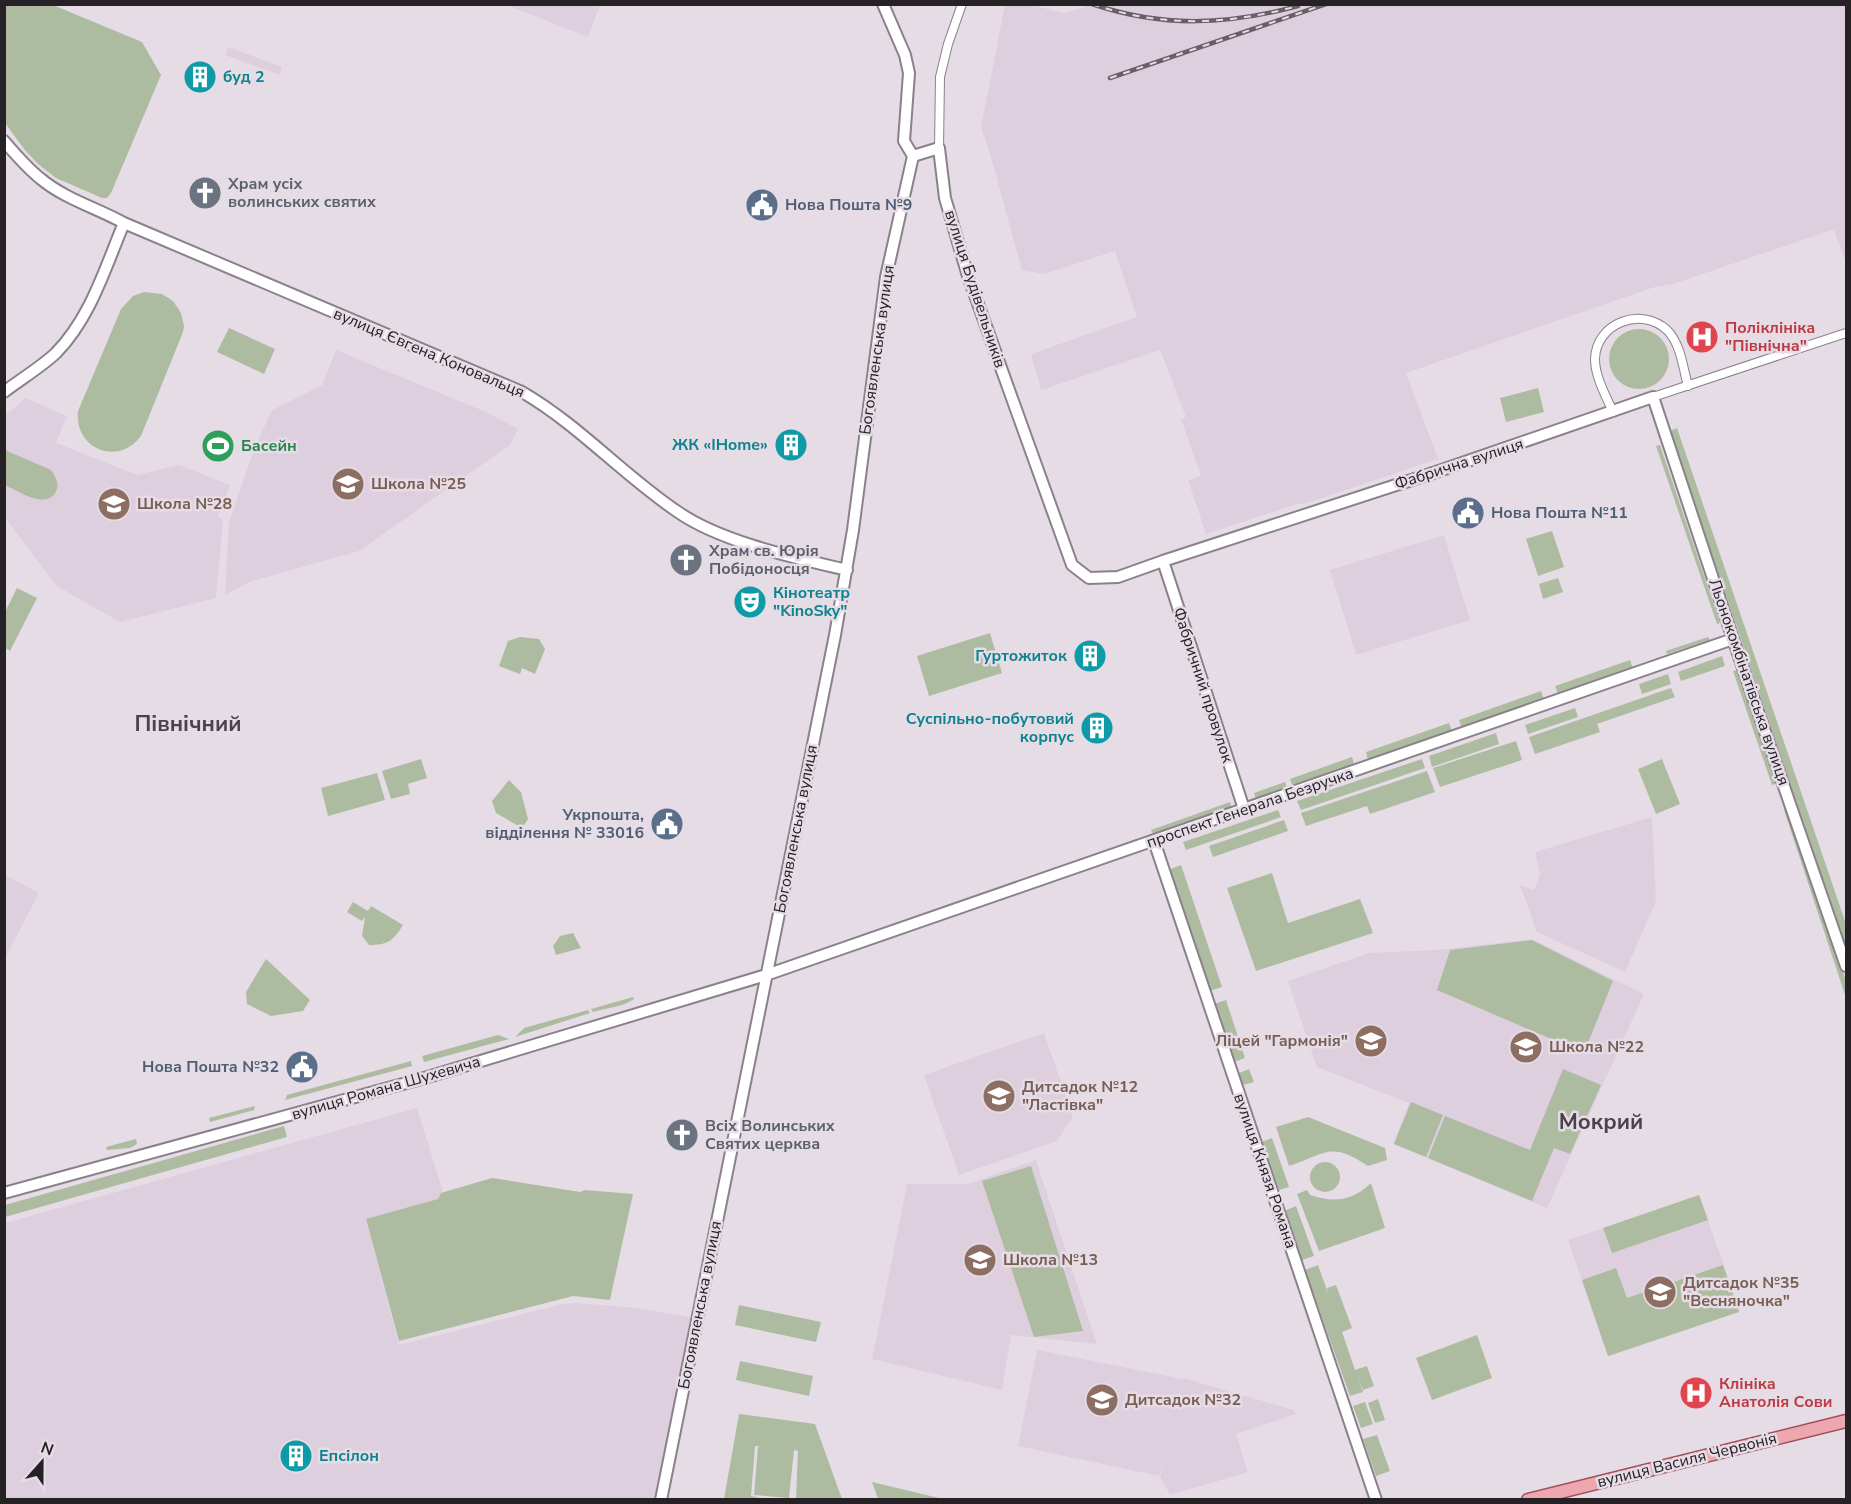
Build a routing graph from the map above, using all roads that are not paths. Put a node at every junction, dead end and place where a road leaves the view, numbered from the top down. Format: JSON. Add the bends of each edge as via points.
{"nodes":[{"id":1,"x":883,"y":4,"type":"edge"},
{"id":2,"x":962,"y":4,"type":"edge"},
{"id":3,"x":4,"y":141,"type":"edge"},
{"id":4,"x":939,"y":148,"type":"junction"},
{"id":5,"x":913,"y":156,"type":"junction"},
{"id":6,"x":124,"y":223,"type":"junction"},
{"id":7,"x":1846,"y":333,"type":"edge"},
{"id":8,"x":1688,"y":386,"type":"junction"},
{"id":9,"x":4,"y":392,"type":"edge"},
{"id":10,"x":1653,"y":398,"type":"junction"},
{"id":11,"x":1613,"y":412,"type":"junction"},
{"id":12,"x":1163,"y":561,"type":"junction"},
{"id":13,"x":1072,"y":565,"type":"joint"},
{"id":14,"x":847,"y":570,"type":"junction"},
{"id":15,"x":1733,"y":639,"type":"junction"},
{"id":16,"x":1244,"y":809,"type":"junction"},
{"id":17,"x":1154,"y":842,"type":"junction"},
{"id":18,"x":1846,"y":966,"type":"edge"},
{"id":19,"x":766,"y":975,"type":"junction"},
{"id":20,"x":4,"y":1193,"type":"edge"},
{"id":21,"x":1846,"y":1421,"type":"edge"},
{"id":22,"x":661,"y":1500,"type":"edge"},
{"id":23,"x":1376,"y":1500,"type":"edge"},
{"id":24,"x":1528,"y":1500,"type":"edge"}],
"edges":[{"from":1,"to":5,"type":"street","via":[[909,73],[904,141]]},
{"from":2,"to":4,"type":"street","name":"вулиця Будівельників","via":[[940,77]]},
{"from":3,"to":6,"type":"street","name":"вулиця Євгена Коновальця","via":[[42,180]]},
{"from":4,"to":5,"type":"street"},
{"from":4,"to":13,"type":"street","name":"вулиця Будівельників","via":[[945,198],[968,276]]},
{"from":5,"to":14,"type":"street","name":"Богоявленська вулиця","via":[[886,277]]},
{"from":6,"to":9,"type":"street","via":[[102,279],[72,334],[54,354]]},
{"from":6,"to":14,"type":"street","name":"вулиця Євгена Коновальця","via":[[522,392],[559,416],[671,507],[705,527],[797,558]]},
{"from":7,"to":8,"type":"street","name":"Фабрична вулиця"},
{"from":8,"to":10,"type":"street","name":"Фабрична вулиця"},
{"from":8,"to":11,"type":"street","via":[[1678,349],[1667,330],[1647,320],[1626,320],[1602,337],[1595,358]]},
{"from":10,"to":11,"type":"street","name":"Фабрична вулиця"},
{"from":10,"to":15,"type":"street","name":"Льонокомбінатівська вулиця"},
{"from":11,"to":12,"type":"street","name":"Фабрична вулиця"},
{"from":12,"to":13,"type":"street","name":"Фабрична вулиця","via":[[1118,577],[1089,578]]},
{"from":12,"to":16,"type":"street","name":"Фабричний провулок"},
{"from":14,"to":19,"type":"street","name":"Богоявленська вулиця"},
{"from":15,"to":16,"type":"street","name":"проспект Генерала Безручка"},
{"from":15,"to":18,"type":"street","name":"Льонокомбінатівська вулиця"},
{"from":16,"to":17,"type":"street","name":"проспект Генерала Безручка"},
{"from":17,"to":19,"type":"street","name":"проспект Генерала Безручка"},
{"from":17,"to":23,"type":"street","name":"вулиця Князя Романа"},
{"from":19,"to":20,"type":"street","name":"вулиця Романа Шухевича","via":[[421,1079]]},
{"from":19,"to":22,"type":"street","name":"Богоявленська вулиця"},
{"from":21,"to":24,"type":"main road","name":"вулиця Василя Червонія"}]}
